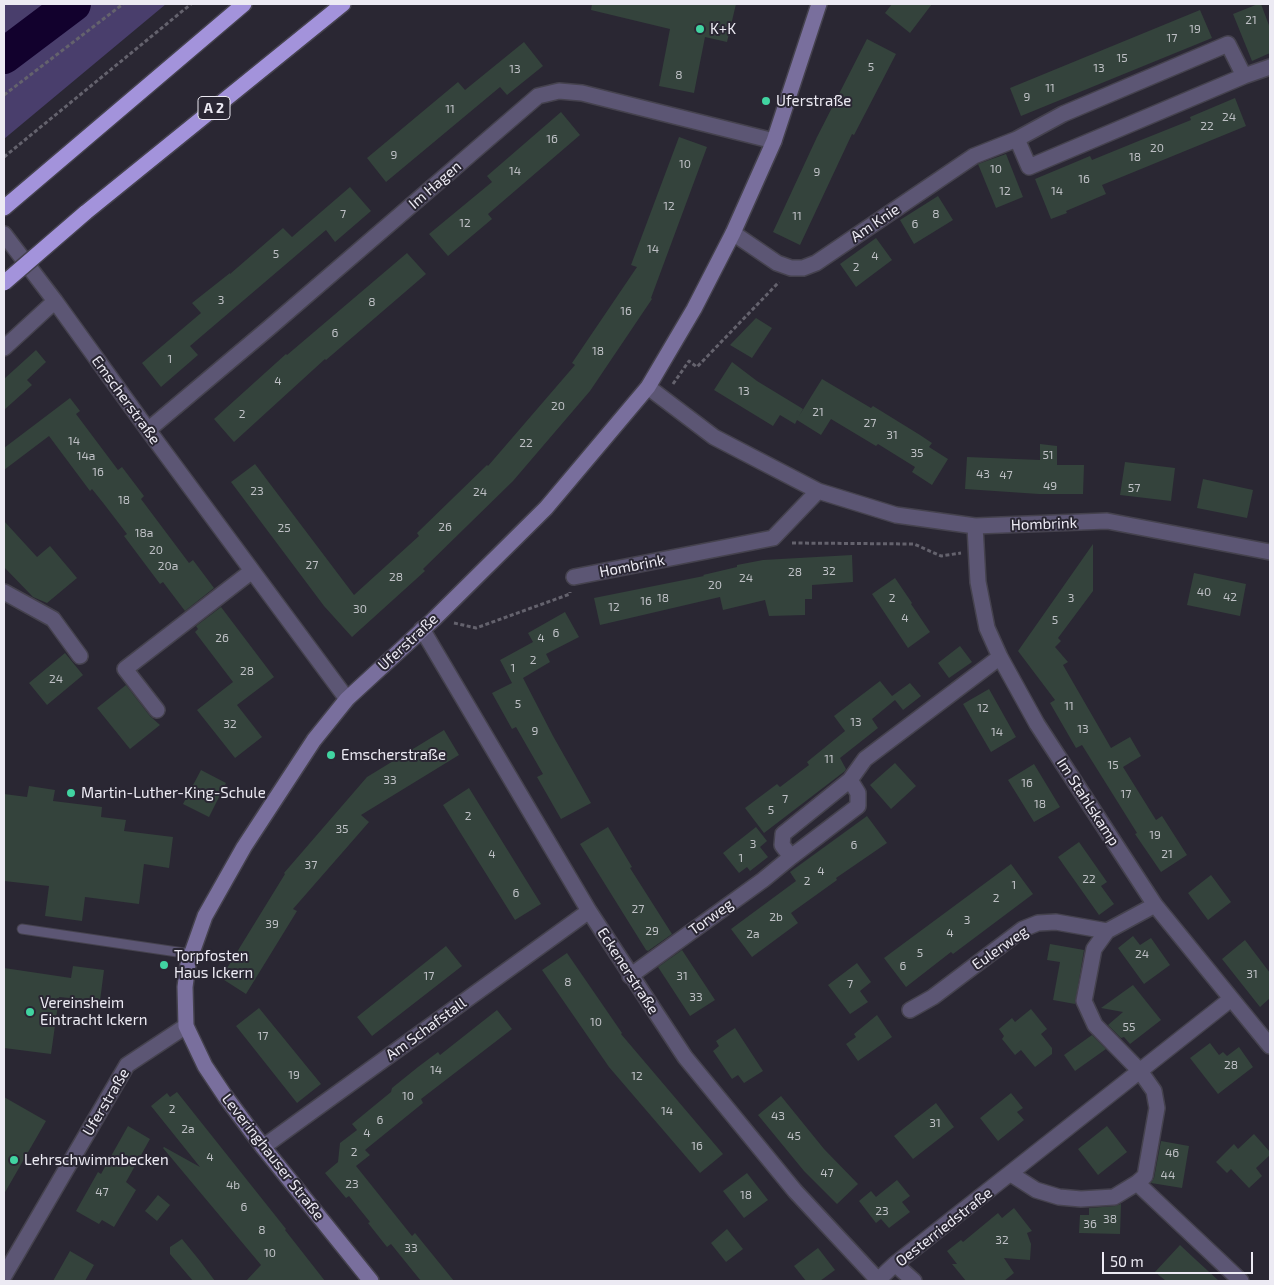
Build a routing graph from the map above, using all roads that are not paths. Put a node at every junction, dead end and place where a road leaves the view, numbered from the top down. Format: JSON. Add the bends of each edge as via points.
{"nodes":[{"id":1,"x":244,"y":4,"type":"edge"},
{"id":2,"x":343,"y":4,"type":"edge"},
{"id":3,"x":819,"y":4,"type":"edge"},
{"id":4,"x":1270,"y":67,"type":"edge"},
{"id":5,"x":1244,"y":76,"type":"junction"},
{"id":6,"x":1017,"y":138,"type":"junction"},
{"id":7,"x":774,"y":141,"type":"junction"},
{"id":8,"x":4,"y":208,"type":"edge"},
{"id":9,"x":733,"y":233,"type":"junction"},
{"id":10,"x":4,"y":234,"type":"edge"},
{"id":11,"x":4,"y":283,"type":"edge"},
{"id":12,"x":55,"y":301,"type":"junction"},
{"id":13,"x":4,"y":348,"type":"edge"},
{"id":14,"x":648,"y":386,"type":"junction"},
{"id":15,"x":148,"y":430,"type":"junction"},
{"id":16,"x":818,"y":491,"type":"junction"},
{"id":17,"x":975,"y":526,"type":"junction"},
{"id":18,"x":1270,"y":552,"type":"edge"},
{"id":19,"x":252,"y":571,"type":"junction"},
{"id":20,"x":574,"y":577,"type":"road end"},
{"id":21,"x":4,"y":592,"type":"edge"},
{"id":22,"x":422,"y":629,"type":"junction"},
{"id":23,"x":80,"y":656,"type":"dead end"},
{"id":24,"x":1000,"y":657,"type":"junction"},
{"id":25,"x":347,"y":699,"type":"junction"},
{"id":26,"x":158,"y":710,"type":"dead end"},
{"id":27,"x":850,"y":780,"type":"junction"},
{"id":28,"x":791,"y":857,"type":"junction"},
{"id":29,"x":1155,"y":905,"type":"junction"},
{"id":30,"x":588,"y":911,"type":"junction"},
{"id":31,"x":22,"y":929,"type":"dead end"},
{"id":32,"x":1107,"y":931,"type":"junction"},
{"id":33,"x":191,"y":954,"type":"junction"},
{"id":34,"x":630,"y":976,"type":"junction"},
{"id":35,"x":1231,"y":999,"type":"junction"},
{"id":36,"x":910,"y":1010,"type":"dead end"},
{"id":37,"x":186,"y":1026,"type":"junction"},
{"id":38,"x":1270,"y":1046,"type":"edge"},
{"id":39,"x":1140,"y":1071,"type":"junction"},
{"id":40,"x":264,"y":1147,"type":"junction"},
{"id":41,"x":1011,"y":1174,"type":"junction"},
{"id":42,"x":1137,"y":1183,"type":"junction"},
{"id":43,"x":895,"y":1264,"type":"junction"},
{"id":44,"x":4,"y":1276,"type":"edge"},
{"id":45,"x":371,"y":1281,"type":"edge"},
{"id":46,"x":877,"y":1281,"type":"edge"},
{"id":47,"x":914,"y":1281,"type":"edge"},
{"id":48,"x":1241,"y":1281,"type":"edge"}],
"edges":[{"from":1,"to":8,"type":"highway"},
{"from":2,"to":11,"type":"highway","number":"A 2","bridge":true,"via":[[85,213]]},
{"from":3,"to":7,"type":"main road","name":"Uferstraße"},
{"from":4,"to":5,"type":"street"},
{"from":5,"to":6,"type":"street","via":[[1029,167]]},
{"from":5,"to":6,"type":"street","name":"Am Knie","via":[[1228,44],[1063,114]]},
{"from":6,"to":9,"type":"street","name":"Am Knie","via":[[974,156],[803,268],[777,263]]},
{"from":7,"to":9,"type":"main road","name":"Uferstraße"},
{"from":7,"to":15,"type":"street","name":"Im Hagen","via":[[582,93],[559,91],[538,96]]},
{"from":9,"to":14,"type":"main road","name":"Uferstraße","via":[[694,309]]},
{"from":10,"to":12,"type":"street","name":"Emscherstraße"},
{"from":12,"to":13,"type":"street"},
{"from":12,"to":15,"type":"street","name":"Emscherstraße"},
{"from":14,"to":16,"type":"street","name":"Hombrink","via":[[714,437]]},
{"from":14,"to":22,"type":"main road","name":"Uferstraße","via":[[546,508]]},
{"from":15,"to":19,"type":"street","name":"Emscherstraße"},
{"from":16,"to":17,"type":"street","name":"Hombrink","via":[[896,516]]},
{"from":16,"to":20,"type":"street","name":"Hombrink","via":[[773,538]]},
{"from":17,"to":18,"type":"street","name":"Hombrink","via":[[1107,521]]},
{"from":17,"to":24,"type":"street","name":"Im Stahlskamp","via":[[978,582],[988,628]]},
{"from":19,"to":25,"type":"street","name":"Emscherstraße"},
{"from":19,"to":26,"type":"street","via":[[125,669]]},
{"from":21,"to":23,"type":"street","via":[[53,620]]},
{"from":22,"to":25,"type":"main road","name":"Uferstraße"},
{"from":22,"to":30,"type":"street","name":"Eckenerstraße"},
{"from":24,"to":27,"type":"street","via":[[865,759]]},
{"from":24,"to":29,"type":"street","name":"Im Stahlskamp","via":[[1038,724]]},
{"from":25,"to":33,"type":"main road","name":"Uferstraße","via":[[314,740],[244,847],[205,916]]},
{"from":27,"to":28,"type":"street","via":[[783,834],[782,845]]},
{"from":27,"to":28,"type":"street","name":"Torweg","via":[[858,793],[858,806]]},
{"from":28,"to":34,"type":"street","name":"Torweg"},
{"from":29,"to":32,"type":"street"},
{"from":29,"to":35,"type":"street","name":"Im Stahlskamp"},
{"from":30,"to":34,"type":"street","name":"Eckenerstraße"},
{"from":30,"to":40,"type":"street","name":"Am Schafstall"},
{"from":31,"to":33,"type":"lane"},
{"from":32,"to":36,"type":"street","name":"Eulerweg","via":[[1056,922],[1038,923],[1023,929],[933,997]]},
{"from":32,"to":39,"type":"street","via":[[1094,949],[1084,1001],[1095,1025]]},
{"from":33,"to":37,"type":"main road","name":"Uferstraße","via":[[185,987]]},
{"from":34,"to":46,"type":"street","name":"Eckenerstraße","via":[[692,1065],[795,1191]]},
{"from":35,"to":38,"type":"street","name":"Im Stahlskamp"},
{"from":35,"to":39,"type":"street","name":"Oesterriedstraße"},
{"from":37,"to":40,"type":"main road","name":"Leveringhauser Straße","via":[[205,1066]]},
{"from":37,"to":44,"type":"street","name":"Uferstraße","via":[[127,1065]]},
{"from":39,"to":41,"type":"street","name":"Oesterriedstraße"},
{"from":39,"to":42,"type":"street","via":[[1154,1091],[1157,1108],[1145,1176]]},
{"from":40,"to":45,"type":"main road","name":"Leveringhauser Straße"},
{"from":41,"to":42,"type":"street","via":[[1036,1190],[1081,1199],[1114,1197]]},
{"from":41,"to":43,"type":"street","name":"Oesterriedstraße"},
{"from":42,"to":48,"type":"street"},
{"from":43,"to":46,"type":"street","name":"Oesterriedstraße"},
{"from":43,"to":47,"type":"street"}]}
